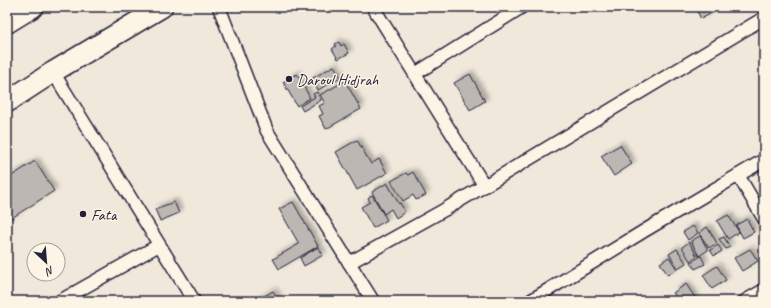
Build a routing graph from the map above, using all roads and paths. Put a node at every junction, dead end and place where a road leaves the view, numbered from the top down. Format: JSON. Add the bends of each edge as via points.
{"nodes":[{"id":1,"x":33,"y":7,"type":"edge"},
{"id":2,"x":162,"y":7,"type":"edge"},
{"id":3,"x":219,"y":7,"type":"edge"},
{"id":4,"x":372,"y":7,"type":"edge"},
{"id":5,"x":522,"y":7,"type":"edge"},
{"id":6,"x":764,"y":18,"type":"edge"},
{"id":7,"x":7,"y":23,"type":"edge"},
{"id":8,"x":53,"y":72,"type":"junction"},
{"id":9,"x":414,"y":74,"type":"junction"},
{"id":10,"x":7,"y":102,"type":"edge"},
{"id":11,"x":764,"y":160,"type":"edge"},
{"id":12,"x":738,"y":176,"type":"junction"},
{"id":13,"x":484,"y":185,"type":"junction"},
{"id":14,"x":764,"y":219,"type":"edge"},
{"id":15,"x":159,"y":245,"type":"junction"},
{"id":16,"x":349,"y":263,"type":"junction"},
{"id":17,"x":764,"y":290,"type":"edge"},
{"id":18,"x":532,"y":300,"type":"edge"},
{"id":19,"x":60,"y":301,"type":"edge"},
{"id":20,"x":194,"y":301,"type":"edge"},
{"id":21,"x":373,"y":301,"type":"edge"},
{"id":22,"x":745,"y":301,"type":"edge"}],
"edges":[{"from":1,"to":7,"type":"main road"},
{"from":2,"to":8,"type":"main road"},
{"from":3,"to":16,"type":"street","via":[[267,131]]},
{"from":4,"to":9,"type":"street"},
{"from":5,"to":9,"type":"street"},
{"from":6,"to":13,"type":"street"},
{"from":8,"to":10,"type":"main road"},
{"from":8,"to":15,"type":"street"},
{"from":9,"to":13,"type":"street"},
{"from":11,"to":12,"type":"street"},
{"from":12,"to":14,"type":"street"},
{"from":12,"to":18,"type":"street"},
{"from":13,"to":16,"type":"street"},
{"from":15,"to":19,"type":"street"},
{"from":15,"to":20,"type":"street"},
{"from":16,"to":21,"type":"street"},
{"from":17,"to":22,"type":"street"}]}
